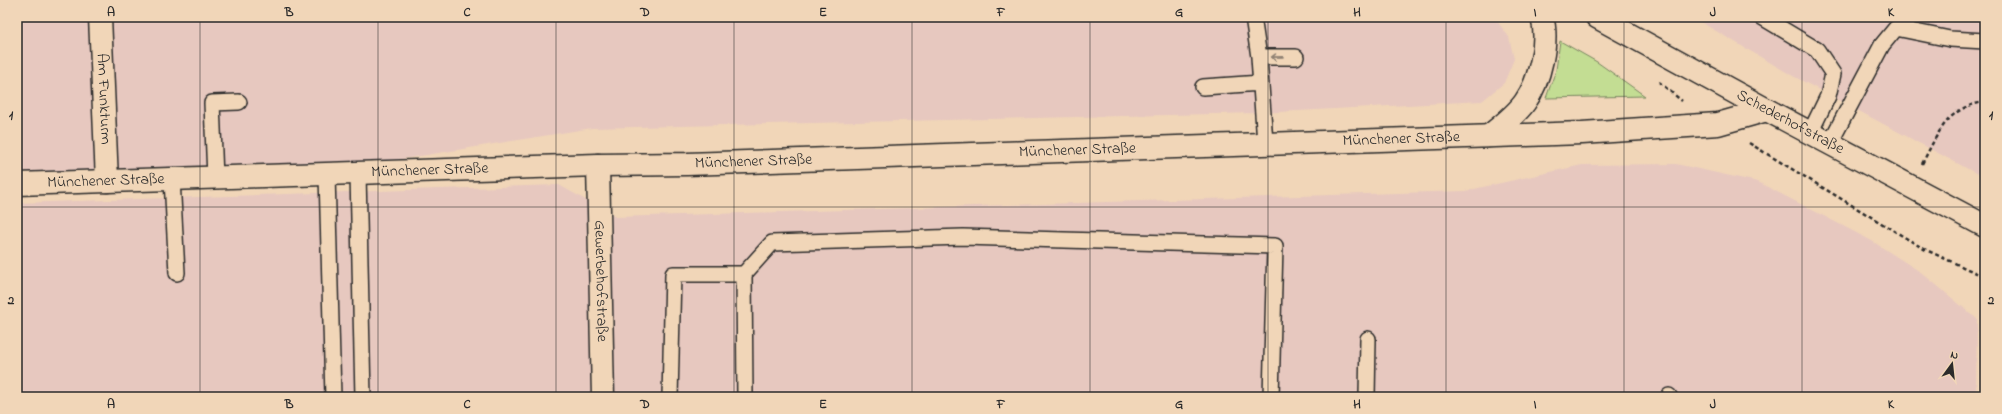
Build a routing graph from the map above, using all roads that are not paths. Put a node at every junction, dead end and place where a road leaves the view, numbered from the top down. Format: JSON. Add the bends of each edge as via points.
{"nodes":[{"id":1,"x":100,"y":17,"type":"edge"},
{"id":2,"x":1253,"y":17,"type":"edge"},
{"id":3,"x":1542,"y":17,"type":"edge"},
{"id":4,"x":1762,"y":17,"type":"edge"},
{"id":5,"x":1603,"y":19,"type":"edge"},
{"id":6,"x":1985,"y":41,"type":"edge"},
{"id":7,"x":1259,"y":57,"type":"junction"},
{"id":8,"x":1296,"y":57,"type":"dead end"},
{"id":9,"x":1261,"y":83,"type":"junction"},
{"id":10,"x":1203,"y":87,"type":"dead end"},
{"id":11,"x":239,"y":102,"type":"dead end"},
{"id":12,"x":1767,"y":110,"type":"junction"},
{"id":13,"x":1810,"y":133,"type":"junction"},
{"id":14,"x":1489,"y":136,"type":"junction"},
{"id":15,"x":1265,"y":143,"type":"junction"},
{"id":16,"x":1830,"y":143,"type":"junction"},
{"id":17,"x":598,"y":165,"type":"junction"},
{"id":18,"x":358,"y":174,"type":"junction"},
{"id":19,"x":327,"y":175,"type":"junction"},
{"id":20,"x":215,"y":178,"type":"junction"},
{"id":21,"x":172,"y":179,"type":"junction"},
{"id":22,"x":107,"y":181,"type":"junction"},
{"id":23,"x":17,"y":184,"type":"edge"},
{"id":24,"x":1985,"y":226,"type":"edge"},
{"id":25,"x":177,"y":273,"type":"dead end"},
{"id":26,"x":744,"y":274,"type":"junction"},
{"id":27,"x":1368,"y":339,"type":"dead end"},
{"id":28,"x":333,"y":397,"type":"edge"},
{"id":29,"x":363,"y":397,"type":"edge"},
{"id":30,"x":603,"y":397,"type":"edge"},
{"id":31,"x":670,"y":397,"type":"edge"},
{"id":32,"x":745,"y":397,"type":"edge"},
{"id":33,"x":1271,"y":397,"type":"edge"},
{"id":34,"x":1367,"y":397,"type":"edge"}],
"edges":[{"from":1,"to":22,"type":"street","name":"Am Funkturm"},
{"from":2,"to":7,"type":"lane"},
{"from":3,"to":14,"type":"street","via":[[1546,30],[1538,77],[1525,102]]},
{"from":4,"to":13,"type":"lane","via":[[1817,50],[1832,74],[1828,96]]},
{"from":5,"to":12,"type":"street","name":"Schederhofstraße"},
{"from":6,"to":16,"type":"lane","via":[[1950,39],[1896,28],[1882,45]]},
{"from":8,"to":7,"type":"lane","one_way":true},
{"from":7,"to":9,"type":"lane"},
{"from":9,"to":10,"type":"lane"},
{"from":9,"to":15,"type":"lane"},
{"from":11,"to":20,"type":"lane","via":[[212,103]]},
{"from":12,"to":13,"type":"street","name":"Schederhofstraße"},
{"from":12,"to":14,"type":"street","name":"Münchener Straße","via":[[1718,124]]},
{"from":13,"to":16,"type":"street","name":"Schederhofstraße"},
{"from":14,"to":15,"type":"street","name":"Münchener Straße"},
{"from":15,"to":17,"type":"street","name":"Münchener Straße"},
{"from":16,"to":24,"type":"street","name":"Schederhofstraße"},
{"from":17,"to":18,"type":"street","name":"Münchener Straße"},
{"from":17,"to":30,"type":"street","name":"Gewerbehofstraße"},
{"from":18,"to":19,"type":"street","name":"Münchener Straße"},
{"from":18,"to":29,"type":"lane"},
{"from":19,"to":20,"type":"street","name":"Münchener Straße"},
{"from":19,"to":28,"type":"lane"},
{"from":20,"to":21,"type":"street","name":"Münchener Straße"},
{"from":21,"to":22,"type":"street","name":"Münchener Straße"},
{"from":21,"to":25,"type":"lane"},
{"from":22,"to":23,"type":"street","name":"Münchener Straße"},
{"from":26,"to":31,"type":"lane","via":[[673,274]]},
{"from":26,"to":32,"type":"lane"},
{"from":26,"to":33,"type":"lane","via":[[772,243],[963,237],[1275,246]]},
{"from":27,"to":34,"type":"lane"}]}
